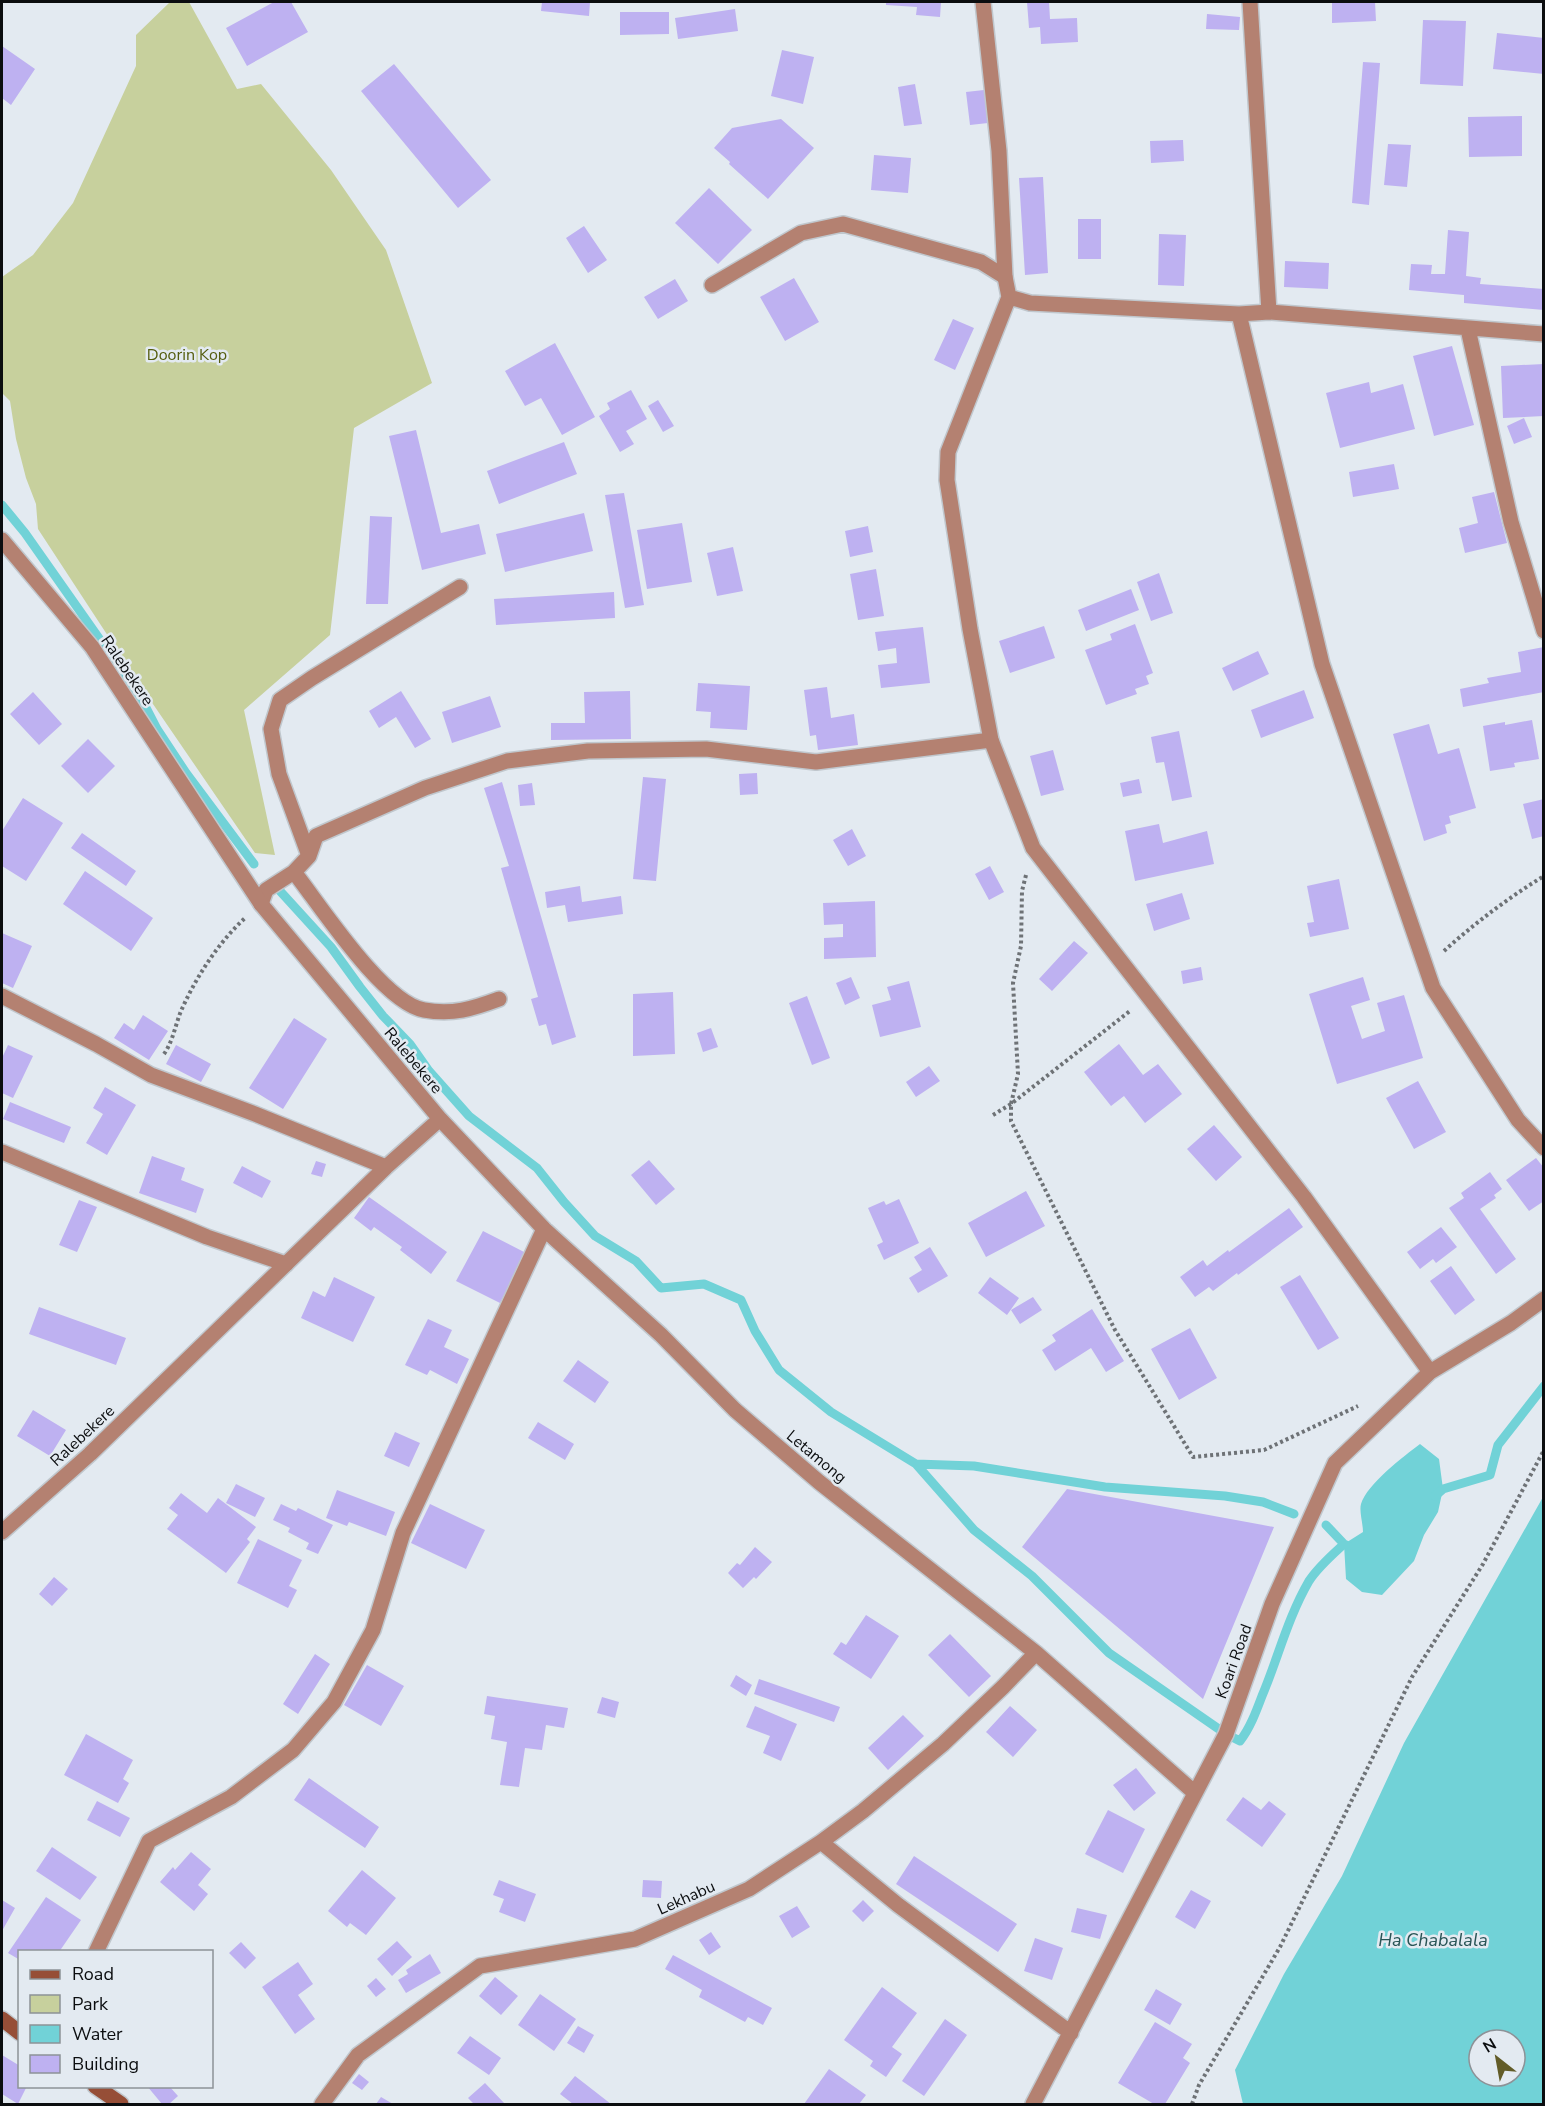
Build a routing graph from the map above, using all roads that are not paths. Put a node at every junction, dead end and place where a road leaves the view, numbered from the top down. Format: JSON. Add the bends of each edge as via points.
{"nodes":[{"id":1,"x":983,"y":2,"type":"edge"},
{"id":2,"x":1250,"y":2,"type":"edge"},
{"id":3,"x":1005,"y":277,"type":"junction"},
{"id":4,"x":712,"y":285,"type":"dead end"},
{"id":5,"x":1009,"y":297,"type":"junction"},
{"id":6,"x":1269,"y":312,"type":"junction"},
{"id":7,"x":1239,"y":314,"type":"junction"},
{"id":8,"x":1467,"y":329,"type":"junction"},
{"id":9,"x":1544,"y":334,"type":"edge"},
{"id":10,"x":2,"y":540,"type":"edge"},
{"id":11,"x":460,"y":587,"type":"dead end"},
{"id":12,"x":1544,"y":631,"type":"edge"},
{"id":13,"x":991,"y":740,"type":"junction"},
{"id":14,"x":309,"y":856,"type":"junction"},
{"id":15,"x":294,"y":872,"type":"junction"},
{"id":16,"x":261,"y":904,"type":"junction"},
{"id":17,"x":2,"y":996,"type":"edge"},
{"id":18,"x":499,"y":999,"type":"dead end"},
{"id":19,"x":440,"y":1119,"type":"junction"},
{"id":20,"x":1544,"y":1148,"type":"edge"},
{"id":21,"x":2,"y":1152,"type":"edge"},
{"id":22,"x":386,"y":1167,"type":"junction"},
{"id":23,"x":544,"y":1229,"type":"junction"},
{"id":24,"x":286,"y":1264,"type":"junction"},
{"id":25,"x":1544,"y":1299,"type":"edge"},
{"id":26,"x":1430,"y":1372,"type":"junction"},
{"id":27,"x":2,"y":1532,"type":"edge"},
{"id":28,"x":1036,"y":1653,"type":"junction"},
{"id":29,"x":1195,"y":1793,"type":"junction"},
{"id":30,"x":821,"y":1842,"type":"junction"},
{"id":31,"x":97,"y":1950,"type":"edge"},
{"id":32,"x":2,"y":2019,"type":"edge"},
{"id":33,"x":18,"y":2031,"type":"edge"},
{"id":34,"x":1071,"y":2033,"type":"junction"},
{"id":35,"x":98,"y":2088,"type":"edge"},
{"id":36,"x":121,"y":2104,"type":"edge"},
{"id":37,"x":322,"y":2104,"type":"edge"},
{"id":38,"x":1033,"y":2104,"type":"edge"}],
"edges":[{"from":1,"to":3,"type":"street","via":[[999,151]]},
{"from":2,"to":6,"type":"street"},
{"from":3,"to":4,"type":"street","via":[[981,262],[843,224],[801,233]]},
{"from":3,"to":5,"type":"street"},
{"from":5,"to":7,"type":"street","via":[[1030,303]]},
{"from":5,"to":13,"type":"street","via":[[948,452],[947,480]]},
{"from":6,"to":7,"type":"street"},
{"from":6,"to":8,"type":"street"},
{"from":7,"to":20,"type":"street","via":[[1322,664],[1432,988],[1518,1120]]},
{"from":8,"to":9,"type":"street"},
{"from":8,"to":12,"type":"street","via":[[1511,522]]},
{"from":10,"to":16,"type":"street","name":"Ralebekere","via":[[92,647]]},
{"from":11,"to":14,"type":"street","via":[[280,700],[271,729],[279,774]]},
{"from":13,"to":14,"type":"street","via":[[816,762],[706,749],[588,751],[507,761],[425,788],[316,836]]},
{"from":13,"to":26,"type":"street","via":[[1033,848],[1304,1197]]},
{"from":14,"to":15,"type":"street"},
{"from":15,"to":16,"type":"street","via":[[266,890]]},
{"from":15,"to":18,"type":"street","via":[[361,961],[391,993],[422,1010],[464,1011]]},
{"from":16,"to":19,"type":"street","name":"Ralebekere"},
{"from":17,"to":22,"type":"street","via":[[150,1075]]},
{"from":19,"to":22,"type":"street","name":"Ralebekere"},
{"from":19,"to":23,"type":"street","name":"Letamong"},
{"from":21,"to":24,"type":"street","via":[[207,1237]]},
{"from":22,"to":24,"type":"street","name":"Ralebekere"},
{"from":23,"to":28,"type":"street","name":"Letamong","via":[[661,1335],[743,1417]]},
{"from":23,"to":31,"type":"street","via":[[403,1533],[373,1630],[334,1702],[293,1750],[231,1797],[149,1841]]},
{"from":24,"to":27,"type":"street","name":"Ralebekere","via":[[90,1454]]},
{"from":25,"to":26,"type":"street","name":"Koari Road"},
{"from":26,"to":29,"type":"street","name":"Koari Road","via":[[1335,1463],[1272,1604],[1226,1734]]},
{"from":28,"to":29,"type":"street","name":"Letamong"},
{"from":28,"to":30,"type":"street","name":"Lekhabu","via":[[943,1744]]},
{"from":29,"to":34,"type":"street","name":"Koari Road"},
{"from":30,"to":34,"type":"street","via":[[898,1905]]},
{"from":30,"to":37,"type":"street","name":"Lekhabu","via":[[749,1889],[635,1939],[480,1966],[358,2055]]},
{"from":32,"to":33,"type":"street"},
{"from":34,"to":38,"type":"street","name":"Koari Road"},
{"from":35,"to":36,"type":"street"}]}
